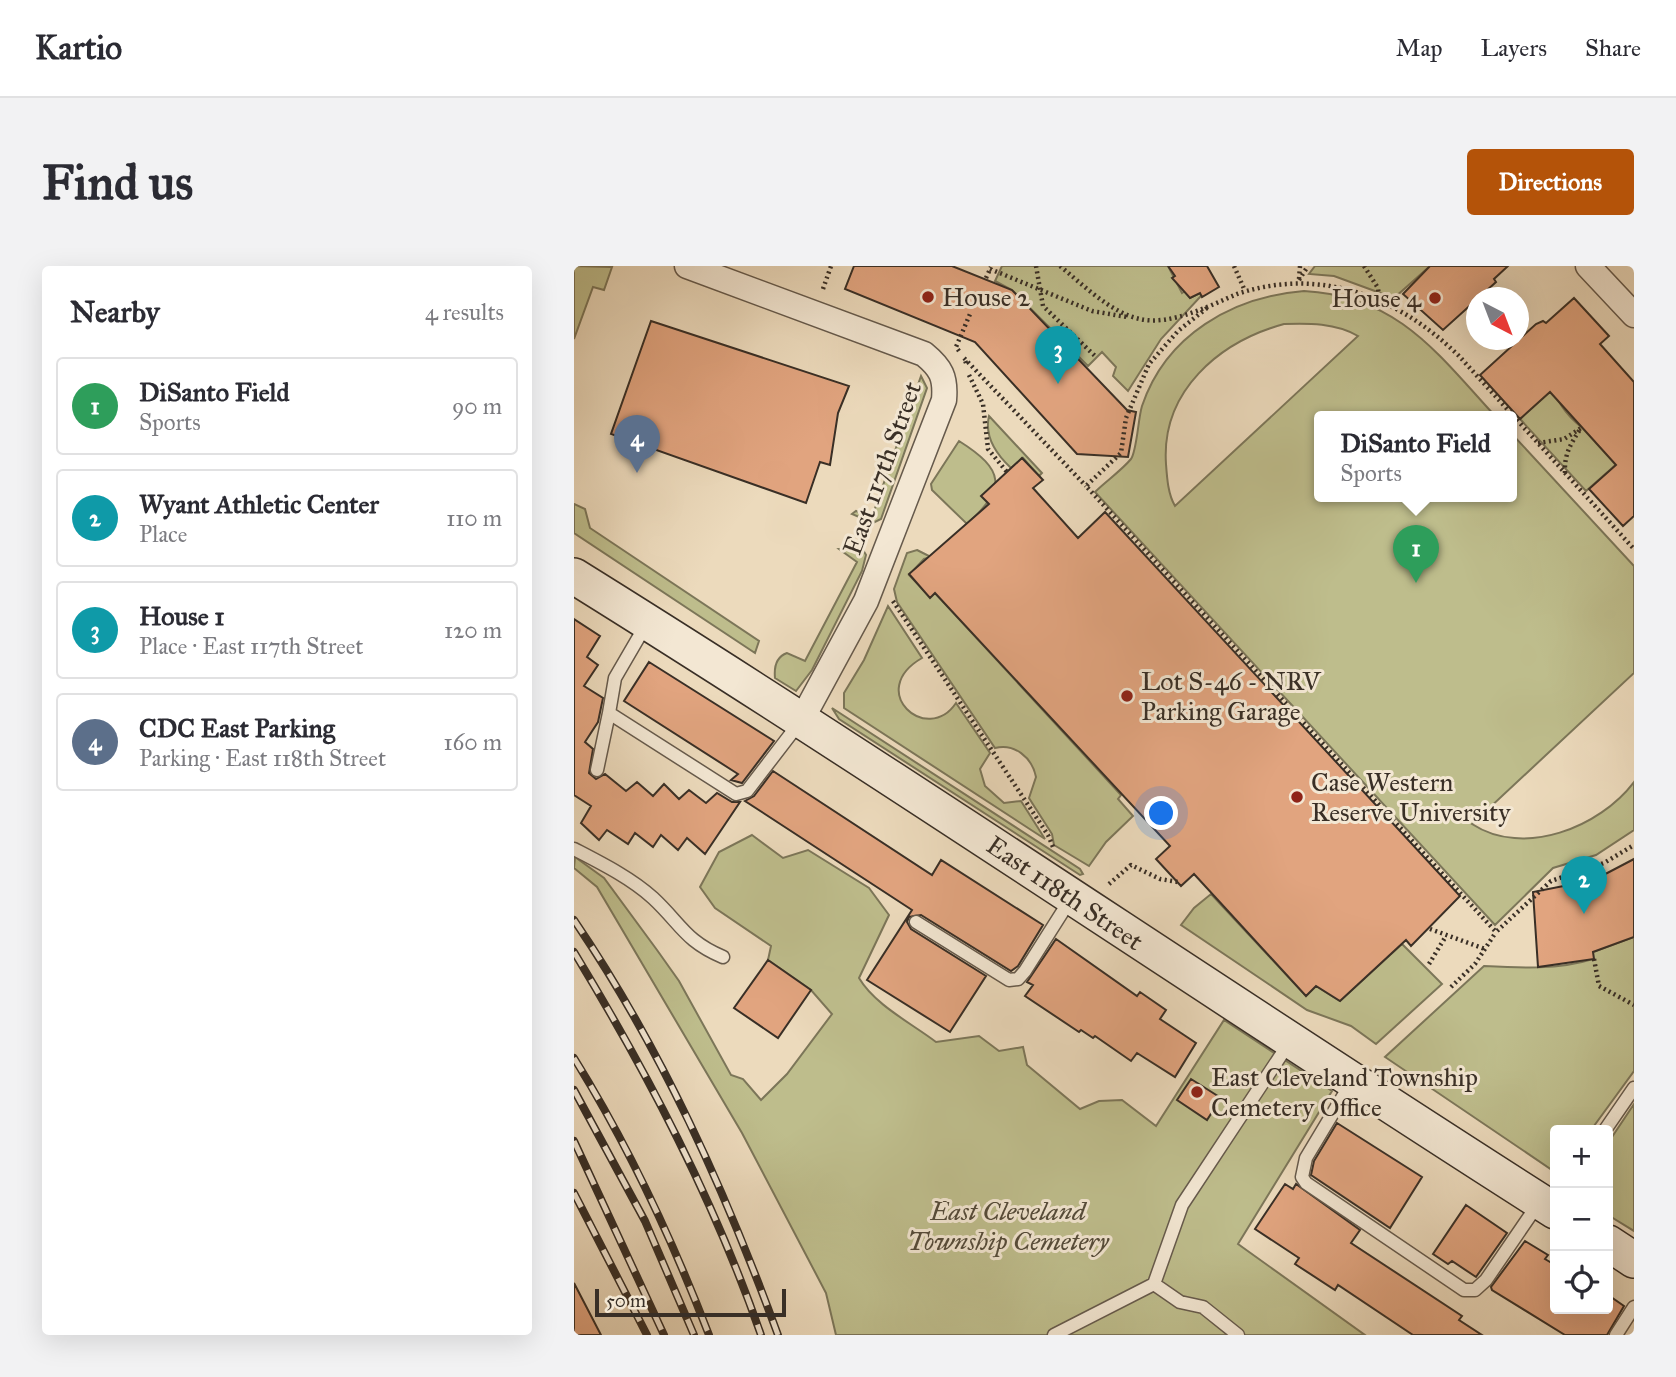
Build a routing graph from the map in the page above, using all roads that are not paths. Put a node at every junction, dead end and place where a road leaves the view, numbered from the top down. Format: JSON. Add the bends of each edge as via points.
{"nodes":[{"id":1,"x":1588,"y":266,"type":"edge"},
{"id":2,"x":696,"y":268,"type":"edge"},
{"id":3,"x":1634,"y":315,"type":"edge"},
{"id":4,"x":574,"y":576,"type":"edge"},
{"id":5,"x":648,"y":622,"type":"junction"},
{"id":6,"x":609,"y":713,"type":"junction"},
{"id":7,"x":802,"y":719,"type":"junction"},
{"id":8,"x":597,"y":770,"type":"dead end"},
{"id":9,"x":574,"y":849,"type":"edge"},
{"id":10,"x":1072,"y":896,"type":"junction"},
{"id":11,"x":916,"y":922,"type":"dead end"},
{"id":12,"x":723,"y":957,"type":"dead end"},
{"id":13,"x":1291,"y":1041,"type":"junction"},
{"id":14,"x":1353,"y":1081,"type":"junction"},
{"id":15,"x":1634,"y":1088,"type":"edge"},
{"id":16,"x":1608,"y":1125,"type":"edge"},
{"id":17,"x":1550,"y":1205,"type":"edge"},
{"id":18,"x":1550,"y":1207,"type":"edge"},
{"id":19,"x":1613,"y":1246,"type":"edge"},
{"id":20,"x":1634,"y":1259,"type":"edge"},
{"id":21,"x":1154,"y":1284,"type":"junction"},
{"id":22,"x":1634,"y":1307,"type":"edge"},
{"id":23,"x":1054,"y":1335,"type":"edge"},
{"id":24,"x":1238,"y":1335,"type":"edge"},
{"id":25,"x":1616,"y":1335,"type":"edge"}],
"edges":[{"from":1,"to":3,"type":"street"},
{"from":2,"to":7,"type":"street","name":"East 117th Street","via":[[924,354],[939,366],[946,382],[944,400],[866,601]]},
{"from":4,"to":5,"type":"street","name":"East 118th Street"},
{"from":5,"to":6,"type":"lane","via":[[614,678]]},
{"from":5,"to":7,"type":"street","name":"East 118th Street"},
{"from":6,"to":7,"type":"lane","via":[[736,794],[747,791]]},
{"from":6,"to":8,"type":"lane"},
{"from":7,"to":10,"type":"street","name":"East 118th Street"},
{"from":9,"to":12,"type":"lane","via":[[633,883],[653,898],[682,933]]},
{"from":10,"to":11,"type":"lane","via":[[1018,979],[1009,980]]},
{"from":10,"to":13,"type":"street","name":"East 118th Street"},
{"from":13,"to":14,"type":"street","name":"East 118th Street"},
{"from":13,"to":21,"type":"lane","via":[[1182,1205]]},
{"from":14,"to":17,"type":"street","name":"East 118th Street"},
{"from":14,"to":18,"type":"lane","via":[[1306,1157],[1306,1183],[1464,1290],[1475,1290],[1486,1280]]},
{"from":15,"to":16,"type":"lane"},
{"from":19,"to":20,"type":"street"},
{"from":21,"to":23,"type":"lane"},
{"from":21,"to":24,"type":"lane","via":[[1180,1302],[1203,1307]]},
{"from":22,"to":25,"type":"lane"}]}
